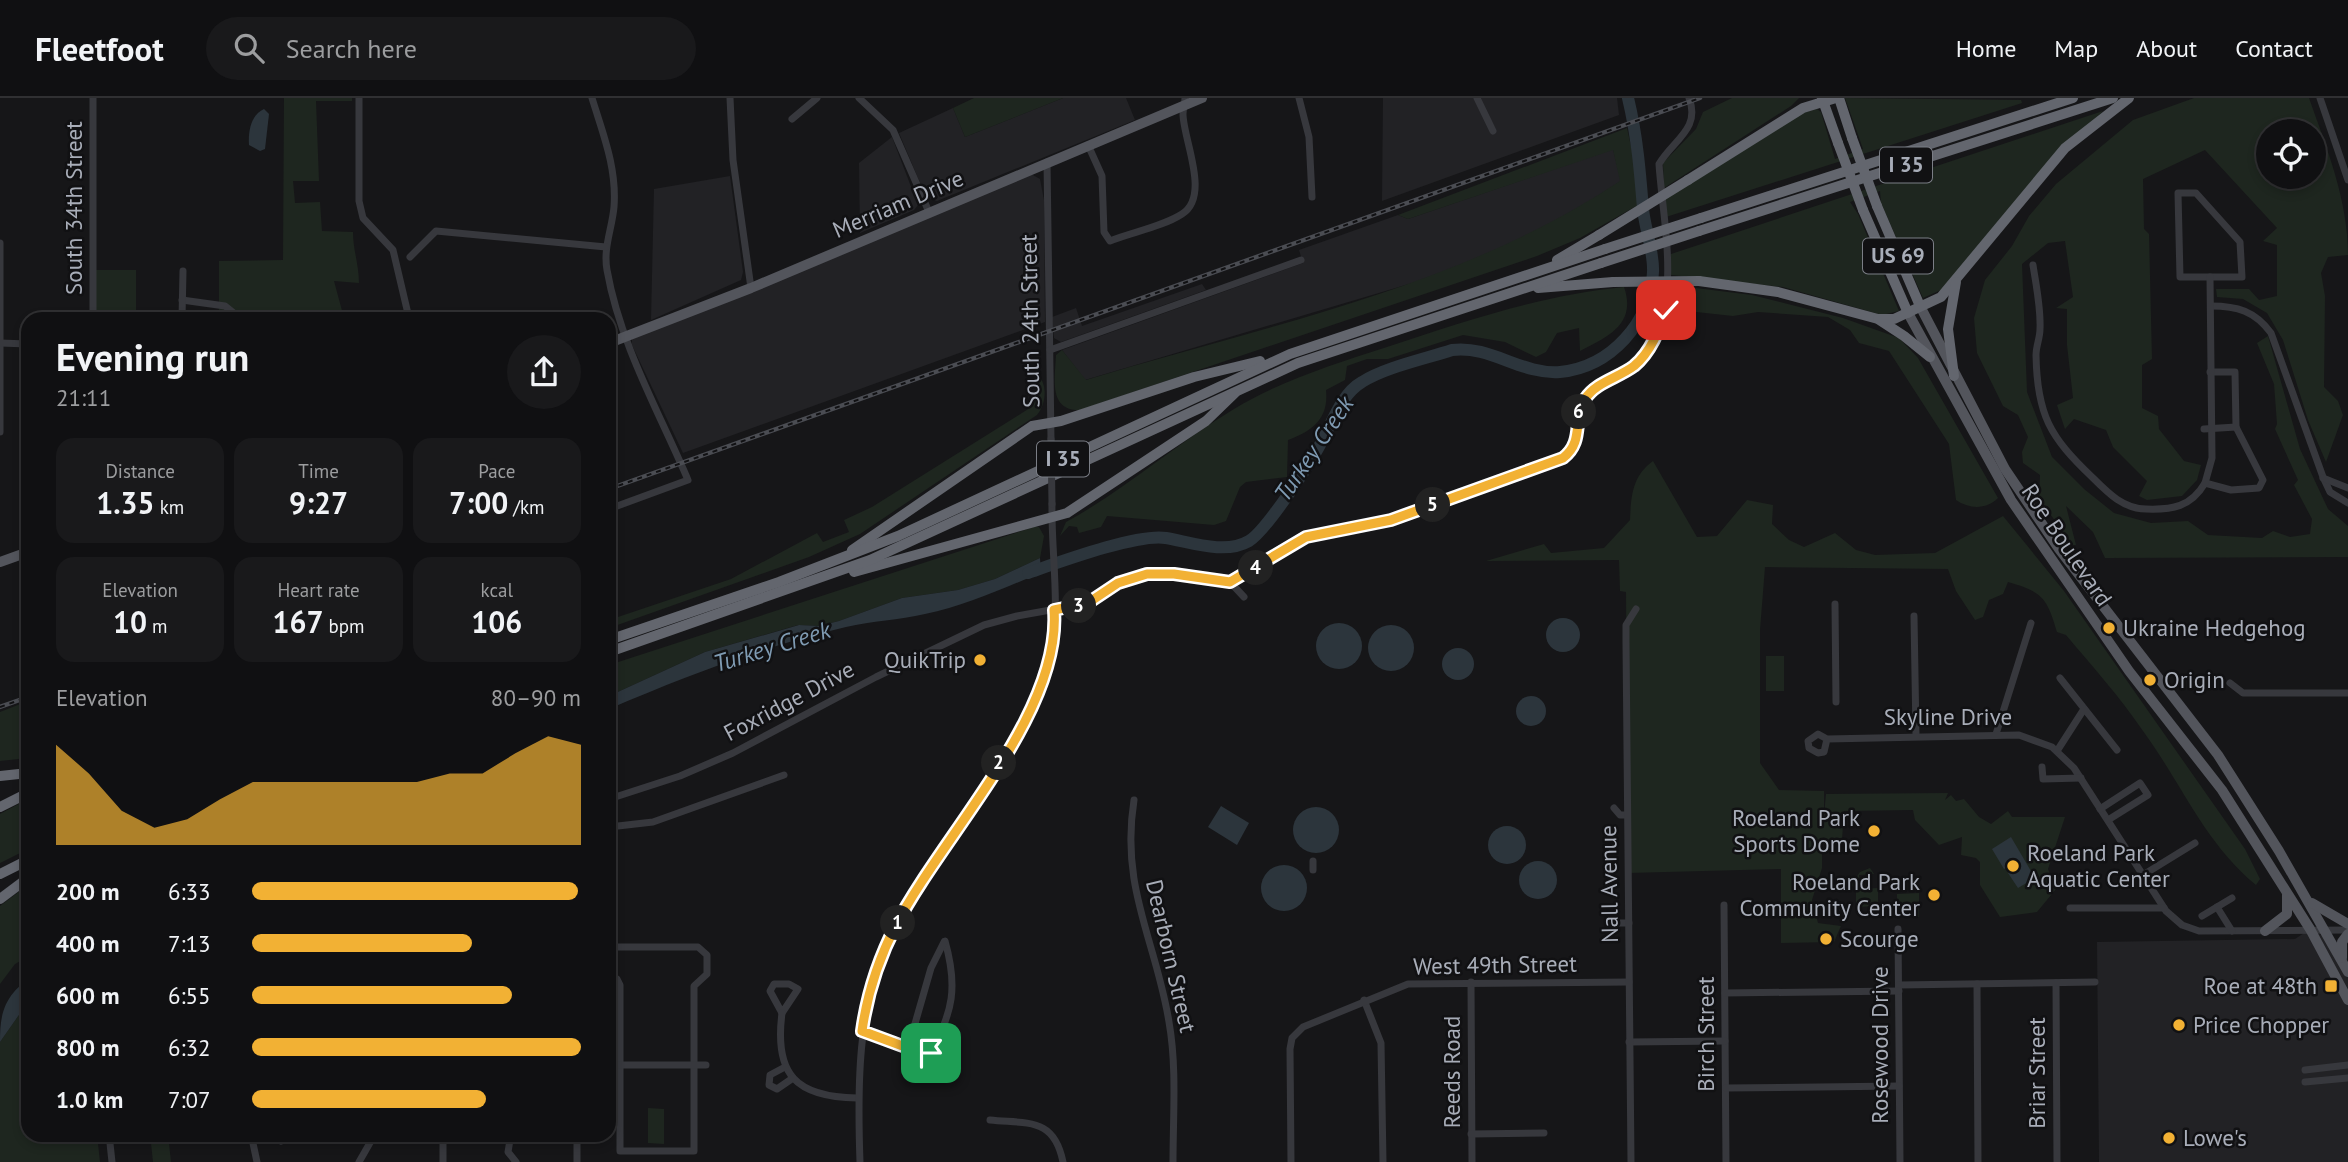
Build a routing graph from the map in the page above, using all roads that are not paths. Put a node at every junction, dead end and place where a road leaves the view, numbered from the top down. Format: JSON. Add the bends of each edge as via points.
{"nodes":[{"id":1,"x":93,"y":98,"type":"edge"},
{"id":2,"x":359,"y":98,"type":"edge"},
{"id":3,"x":592,"y":98,"type":"edge"},
{"id":4,"x":730,"y":98,"type":"edge"},
{"id":5,"x":817,"y":98,"type":"edge"},
{"id":6,"x":859,"y":98,"type":"edge"},
{"id":7,"x":1202,"y":98,"type":"edge"},
{"id":8,"x":1299,"y":98,"type":"edge"},
{"id":9,"x":1477,"y":98,"type":"edge"},
{"id":10,"x":1689,"y":98,"type":"edge"},
{"id":11,"x":1805,"y":98,"type":"edge"},
{"id":12,"x":1837,"y":98,"type":"edge"},
{"id":13,"x":2073,"y":98,"type":"edge"},
{"id":14,"x":2113,"y":98,"type":"edge"},
{"id":15,"x":2129,"y":98,"type":"edge"},
{"id":16,"x":2320,"y":98,"type":"edge"},
{"id":17,"x":1823,"y":100,"type":"edge"},
{"id":18,"x":1185,"y":101,"type":"edge"},
{"id":19,"x":1797,"y":111,"type":"junction"},
{"id":20,"x":792,"y":119,"type":"dead end"},
{"id":21,"x":1493,"y":131,"type":"dead end"},
{"id":22,"x":1088,"y":145,"type":"junction"},
{"id":23,"x":1047,"y":161,"type":"junction"},
{"id":24,"x":2348,"y":180,"type":"edge"},
{"id":25,"x":1312,"y":197,"type":"dead end"},
{"id":26,"x":929,"y":212,"type":"junction"},
{"id":27,"x":0,"y":243,"type":"edge"},
{"id":28,"x":606,"y":247,"type":"junction"},
{"id":29,"x":410,"y":257,"type":"dead end"},
{"id":30,"x":1301,"y":260,"type":"dead end"},
{"id":31,"x":2033,"y":265,"type":"dead end"},
{"id":32,"x":183,"y":271,"type":"dead end"},
{"id":33,"x":1540,"y":271,"type":"junction"},
{"id":34,"x":2210,"y":277,"type":"junction"},
{"id":35,"x":1956,"y":279,"type":"junction"},
{"id":36,"x":751,"y":288,"type":"junction"},
{"id":37,"x":1521,"y":289,"type":"junction"},
{"id":38,"x":182,"y":300,"type":"junction"},
{"id":39,"x":1920,"y":306,"type":"junction"},
{"id":40,"x":2211,"y":306,"type":"junction"},
{"id":41,"x":93,"y":312,"type":"edge"},
{"id":42,"x":182,"y":312,"type":"edge"},
{"id":43,"x":232,"y":312,"type":"edge"},
{"id":44,"x":408,"y":312,"type":"edge"},
{"id":45,"x":1908,"y":313,"type":"junction"},
{"id":46,"x":1878,"y":319,"type":"junction"},
{"id":47,"x":625,"y":337,"type":"junction"},
{"id":48,"x":616,"y":340,"type":"edge"},
{"id":49,"x":0,"y":343,"type":"edge"},
{"id":50,"x":21,"y":344,"type":"edge"},
{"id":51,"x":1050,"y":350,"type":"junction"},
{"id":52,"x":1290,"y":354,"type":"junction"},
{"id":53,"x":1930,"y":357,"type":"junction"},
{"id":54,"x":2210,"y":372,"type":"junction"},
{"id":55,"x":1954,"y":376,"type":"junction"},
{"id":56,"x":1242,"y":387,"type":"junction"},
{"id":57,"x":1051,"y":423,"type":"junction"},
{"id":58,"x":2236,"y":427,"type":"junction"},
{"id":59,"x":2207,"y":429,"type":"junction"},
{"id":60,"x":0,"y":432,"type":"edge"},
{"id":61,"x":2323,"y":477,"type":"junction"},
{"id":62,"x":2205,"y":483,"type":"junction"},
{"id":63,"x":2348,"y":488,"type":"edge"},
{"id":64,"x":2348,"y":503,"type":"edge"},
{"id":65,"x":616,"y":506,"type":"edge"},
{"id":66,"x":1052,"y":509,"type":"junction"},
{"id":67,"x":21,"y":554,"type":"edge"},
{"id":68,"x":0,"y":562,"type":"edge"},
{"id":69,"x":835,"y":562,"type":"junction"},
{"id":70,"x":1230,"y":582,"type":"junction"},
{"id":71,"x":807,"y":584,"type":"junction"},
{"id":72,"x":1244,"y":597,"type":"dead end"},
{"id":73,"x":1835,"y":604,"type":"dead end"},
{"id":74,"x":1636,"y":609,"type":"dead end"},
{"id":75,"x":1054,"y":610,"type":"junction"},
{"id":76,"x":1914,"y":616,"type":"dead end"},
{"id":77,"x":2031,"y":623,"type":"dead end"},
{"id":78,"x":616,"y":638,"type":"edge"},
{"id":79,"x":616,"y":650,"type":"edge"},
{"id":80,"x":2060,"y":678,"type":"dead end"},
{"id":81,"x":2230,"y":683,"type":"dead end"},
{"id":82,"x":2348,"y":693,"type":"edge"},
{"id":83,"x":1836,"y":702,"type":"dead end"},
{"id":84,"x":2084,"y":709,"type":"junction"},
{"id":85,"x":1996,"y":734,"type":"junction"},
{"id":86,"x":1916,"y":735,"type":"junction"},
{"id":87,"x":1827,"y":739,"type":"dead end"},
{"id":88,"x":2116,"y":750,"type":"dead end"},
{"id":89,"x":2057,"y":751,"type":"junction"},
{"id":90,"x":2042,"y":767,"type":"dead end"},
{"id":91,"x":21,"y":774,"type":"edge"},
{"id":92,"x":784,"y":775,"type":"dead end"},
{"id":93,"x":0,"y":776,"type":"edge"},
{"id":94,"x":2081,"y":778,"type":"junction"},
{"id":95,"x":21,"y":796,"type":"edge"},
{"id":96,"x":616,"y":796,"type":"edge"},
{"id":97,"x":1134,"y":800,"type":"dead end"},
{"id":98,"x":0,"y":807,"type":"edge"},
{"id":99,"x":1614,"y":808,"type":"dead end"},
{"id":100,"x":2100,"y":809,"type":"junction"},
{"id":101,"x":1627,"y":815,"type":"junction"},
{"id":102,"x":2108,"y":820,"type":"junction"},
{"id":103,"x":616,"y":826,"type":"edge"},
{"id":104,"x":2195,"y":843,"type":"dead end"},
{"id":105,"x":21,"y":864,"type":"edge"},
{"id":106,"x":0,"y":874,"type":"edge"},
{"id":107,"x":2143,"y":875,"type":"junction"},
{"id":108,"x":21,"y":883,"type":"edge"},
{"id":109,"x":2286,"y":891,"type":"junction"},
{"id":110,"x":2232,"y":898,"type":"dead end"},
{"id":111,"x":2306,"y":898,"type":"junction"},
{"id":112,"x":0,"y":899,"type":"edge"},
{"id":113,"x":1724,"y":905,"type":"dead end"},
{"id":114,"x":2217,"y":907,"type":"junction"},
{"id":115,"x":2070,"y":908,"type":"dead end"},
{"id":116,"x":2164,"y":908,"type":"junction"},
{"id":117,"x":2202,"y":916,"type":"dead end"},
{"id":118,"x":1616,"y":923,"type":"dead end"},
{"id":119,"x":1629,"y":923,"type":"junction"},
{"id":120,"x":2348,"y":924,"type":"edge"},
{"id":121,"x":1898,"y":929,"type":"dead end"},
{"id":122,"x":2310,"y":929,"type":"junction"},
{"id":123,"x":2325,"y":930,"type":"junction"},
{"id":124,"x":2232,"y":931,"type":"junction"},
{"id":125,"x":2265,"y":931,"type":"junction"},
{"id":126,"x":2348,"y":932,"type":"edge"},
{"id":127,"x":616,"y":947,"type":"edge"},
{"id":128,"x":2342,"y":962,"type":"junction"},
{"id":129,"x":2348,"y":972,"type":"edge"},
{"id":130,"x":616,"y":980,"type":"edge"},
{"id":131,"x":1471,"y":982,"type":"junction"},
{"id":132,"x":1629,"y":982,"type":"junction"},
{"id":133,"x":2095,"y":982,"type":"dead end"},
{"id":134,"x":2056,"y":983,"type":"junction"},
{"id":135,"x":1977,"y":984,"type":"junction"},
{"id":136,"x":1899,"y":988,"type":"junction"},
{"id":137,"x":1725,"y":993,"type":"junction"},
{"id":138,"x":1364,"y":1000,"type":"junction"},
{"id":139,"x":2348,"y":1000,"type":"edge"},
{"id":140,"x":782,"y":1013,"type":"junction"},
{"id":141,"x":862,"y":1031,"type":"junction"},
{"id":142,"x":1725,"y":1041,"type":"junction"},
{"id":143,"x":1629,"y":1042,"type":"junction"},
{"id":144,"x":908,"y":1048,"type":"junction"},
{"id":145,"x":616,"y":1065,"type":"edge"},
{"id":146,"x":620,"y":1065,"type":"junction"},
{"id":147,"x":694,"y":1065,"type":"junction"},
{"id":148,"x":706,"y":1065,"type":"dead end"},
{"id":149,"x":2348,"y":1065,"type":"edge"},
{"id":150,"x":785,"y":1067,"type":"junction"},
{"id":151,"x":2305,"y":1070,"type":"dead end"},
{"id":152,"x":2348,"y":1078,"type":"edge"},
{"id":153,"x":793,"y":1079,"type":"junction"},
{"id":154,"x":2305,"y":1082,"type":"dead end"},
{"id":155,"x":1899,"y":1086,"type":"junction"},
{"id":156,"x":1726,"y":1088,"type":"junction"},
{"id":157,"x":857,"y":1098,"type":"junction"},
{"id":158,"x":990,"y":1120,"type":"dead end"},
{"id":159,"x":1544,"y":1133,"type":"dead end"},
{"id":160,"x":1471,"y":1134,"type":"junction"},
{"id":161,"x":110,"y":1142,"type":"edge"},
{"id":162,"x":253,"y":1142,"type":"edge"},
{"id":163,"x":370,"y":1142,"type":"edge"},
{"id":164,"x":443,"y":1142,"type":"edge"},
{"id":165,"x":512,"y":1142,"type":"edge"},
{"id":166,"x":577,"y":1142,"type":"edge"},
{"id":167,"x":112,"y":1162,"type":"edge"},
{"id":168,"x":257,"y":1162,"type":"edge"},
{"id":169,"x":359,"y":1162,"type":"edge"},
{"id":170,"x":443,"y":1162,"type":"edge"},
{"id":171,"x":516,"y":1162,"type":"edge"},
{"id":172,"x":577,"y":1162,"type":"edge"},
{"id":173,"x":860,"y":1162,"type":"edge"},
{"id":174,"x":1063,"y":1162,"type":"edge"},
{"id":175,"x":1173,"y":1162,"type":"edge"},
{"id":176,"x":1291,"y":1162,"type":"edge"},
{"id":177,"x":1382,"y":1162,"type":"edge"},
{"id":178,"x":1472,"y":1162,"type":"edge"},
{"id":179,"x":1630,"y":1162,"type":"edge"},
{"id":180,"x":1726,"y":1162,"type":"edge"},
{"id":181,"x":1900,"y":1162,"type":"edge"},
{"id":182,"x":1978,"y":1162,"type":"edge"},
{"id":183,"x":2057,"y":1162,"type":"edge"}],
"edges":[{"from":1,"to":41,"type":"street","name":"South 34th Street"},
{"from":2,"to":44,"type":"street","via":[[359,201],[363,218],[393,250]]},
{"from":3,"to":28,"type":"street","via":[[615,186]]},
{"from":4,"to":36,"type":"street","via":[[733,160]]},
{"from":5,"to":20,"type":"street"},
{"from":6,"to":26,"type":"street","via":[[893,130]]},
{"from":7,"to":18,"type":"main road","name":"Merriam Drive"},
{"from":8,"to":25,"type":"street","via":[[1309,136]]},
{"from":9,"to":21,"type":"street"},
{"from":10,"to":70,"type":"street","via":[[1692,123],[1659,164],[1668,296],[1658,333],[1637,363],[1588,395],[1580,410],[1578,438],[1568,453],[1391,520],[1306,537]]},
{"from":11,"to":19,"type":"highway"},
{"from":12,"to":17,"type":"highway"},
{"from":12,"to":39,"type":"highway","number":"US 69","bridge":true},
{"from":13,"to":33,"type":"highway","number":"I 35","bridge":true},
{"from":14,"to":37,"type":"highway","number":"I 35","bridge":true},
{"from":15,"to":35,"type":"highway","via":[[2065,148]]},
{"from":16,"to":24,"type":"street"},
{"from":17,"to":19,"type":"highway"},
{"from":17,"to":45,"type":"highway","bridge":true,"via":[[1863,210]]},
{"from":18,"to":22,"type":"main road","name":"Merriam Drive"},
{"from":18,"to":22,"type":"street","via":[[1182,112],[1194,193],[1183,214],[1110,241],[1104,232],[1102,176]]},
{"from":19,"to":33,"type":"highway","bridge":true},
{"from":22,"to":23,"type":"main road","name":"Merriam Drive"},
{"from":23,"to":26,"type":"main road","name":"Merriam Drive"},
{"from":23,"to":51,"type":"street","name":"South 24th Street"},
{"from":26,"to":36,"type":"main road","name":"Merriam Drive"},
{"from":27,"to":49,"type":"street"},
{"from":28,"to":29,"type":"street","via":[[436,231]]},
{"from":28,"to":47,"type":"street","via":[[606,268]]},
{"from":30,"to":51,"type":"street"},
{"from":31,"to":62,"type":"street","via":[[2043,413],[2059,446],[2113,498],[2140,509],[2182,506],[2197,496]]},
{"from":32,"to":38,"type":"street"},
{"from":33,"to":52,"type":"highway","number":"I 35"},
{"from":34,"to":34,"type":"street","via":[[2242,277],[2240,242],[2196,192],[2178,193],[2180,277]]},
{"from":34,"to":40,"type":"street"},
{"from":35,"to":39,"type":"highway","via":[[1941,297]]},
{"from":35,"to":55,"type":"highway","via":[[1948,328]]},
{"from":36,"to":47,"type":"main road","name":"Merriam Drive"},
{"from":37,"to":46,"type":"highway","number":"US 69","bridge":true,"via":[[1699,281],[1778,292]]},
{"from":37,"to":56,"type":"highway","number":"I 35","via":[[1346,346]]},
{"from":38,"to":42,"type":"street"},
{"from":38,"to":43,"type":"street","via":[[225,306]]},
{"from":39,"to":45,"type":"highway","number":"US 69"},
{"from":39,"to":55,"type":"main road","name":"Roe Boulevard"},
{"from":40,"to":54,"type":"street"},
{"from":40,"to":61,"type":"street","via":[[2241,309],[2271,333]]},
{"from":45,"to":46,"type":"highway","number":"US 69"},
{"from":45,"to":53,"type":"main road","name":"Roe Boulevard"},
{"from":46,"to":53,"type":"highway"},
{"from":47,"to":48,"type":"main road","name":"Merriam Drive"},
{"from":47,"to":65,"type":"street","via":[[688,480]]},
{"from":49,"to":50,"type":"street"},
{"from":49,"to":60,"type":"street"},
{"from":51,"to":57,"type":"street","name":"South 24th Street"},
{"from":52,"to":57,"type":"highway","via":[[1195,377]]},
{"from":52,"to":69,"type":"highway","number":"I 35"},
{"from":53,"to":109,"type":"main road","name":"Roe Boulevard","via":[[2011,500],[2129,671],[2222,790]]},
{"from":54,"to":58,"type":"street","via":[[2235,372]]},
{"from":54,"to":59,"type":"street"},
{"from":55,"to":111,"type":"main road","name":"Roe Boulevard","via":[[2043,527],[2218,755]]},
{"from":56,"to":66,"type":"highway","via":[[1206,421],[1089,501],[1067,513]]},
{"from":56,"to":71,"type":"highway","number":"I 35","via":[[937,531]]},
{"from":57,"to":66,"type":"street","name":"South 24th Street","bridge":true},
{"from":57,"to":69,"type":"highway","via":[[1026,429]]},
{"from":58,"to":59,"type":"street"},
{"from":58,"to":62,"type":"street","via":[[2263,480],[2259,488],[2231,490]]},
{"from":59,"to":62,"type":"street","via":[[2212,458]]},
{"from":61,"to":63,"type":"street"},
{"from":61,"to":64,"type":"street","via":[[2330,492]]},
{"from":66,"to":71,"type":"highway","via":[[933,552]]},
{"from":66,"to":75,"type":"street","name":"South 24th Street"},
{"from":67,"to":68,"type":"main road"},
{"from":69,"to":78,"type":"highway","number":"I 35"},
{"from":70,"to":72,"type":"street"},
{"from":70,"to":75,"type":"street","name":"Foxridge Drive","via":[[1147,574],[1118,583],[1088,603]]},
{"from":71,"to":79,"type":"highway","number":"I 35"},
{"from":73,"to":83,"type":"street"},
{"from":74,"to":101,"type":"street","name":"Nall Avenue","via":[[1626,625]]},
{"from":75,"to":96,"type":"street","name":"Foxridge Drive","via":[[973,629],[725,757]]},
{"from":75,"to":141,"type":"street","name":"South 24th Street","via":[[1052,649],[1037,698],[896,925],[872,986]]},
{"from":76,"to":86,"type":"street"},
{"from":77,"to":85,"type":"street"},
{"from":80,"to":84,"type":"street"},
{"from":81,"to":82,"type":"street","via":[[2243,693]]},
{"from":84,"to":88,"type":"street"},
{"from":84,"to":89,"type":"street"},
{"from":85,"to":86,"type":"street","name":"Skyline Drive"},
{"from":85,"to":89,"type":"street","name":"Skyline Drive","via":[[2028,737]]},
{"from":86,"to":87,"type":"street","name":"Skyline Drive"},
{"from":89,"to":94,"type":"street","name":"Skyline Drive"},
{"from":90,"to":94,"type":"street","via":[[2043,779]]},
{"from":91,"to":93,"type":"highway"},
{"from":92,"to":103,"type":"street","via":[[653,822]]},
{"from":94,"to":100,"type":"street","name":"Skyline Drive"},
{"from":95,"to":98,"type":"highway"},
{"from":97,"to":175,"type":"street","name":"Dearborn Street","via":[[1131,843],[1136,902],[1169,1023]]},
{"from":99,"to":101,"type":"street"},
{"from":100,"to":102,"type":"street","name":"Skyline Drive"},
{"from":100,"to":102,"type":"street","via":[[2140,783],[2148,794]]},
{"from":101,"to":119,"type":"street","name":"Nall Avenue"},
{"from":102,"to":107,"type":"street","name":"Skyline Drive"},
{"from":104,"to":107,"type":"street"},
{"from":105,"to":106,"type":"highway"},
{"from":107,"to":116,"type":"street","name":"Skyline Drive"},
{"from":108,"to":112,"type":"highway"},
{"from":109,"to":122,"type":"main road","name":"Roe Boulevard"},
{"from":109,"to":125,"type":"main road","via":[[2287,914]]},
{"from":110,"to":114,"type":"street"},
{"from":111,"to":120,"type":"main road"},
{"from":111,"to":123,"type":"main road","name":"Roe Boulevard"},
{"from":113,"to":137,"type":"street","name":"Birch Street"},
{"from":114,"to":117,"type":"street"},
{"from":114,"to":124,"type":"street"},
{"from":115,"to":116,"type":"street"},
{"from":116,"to":124,"type":"street","name":"Skyline Drive","via":[[2173,919],[2193,929]]},
{"from":118,"to":119,"type":"street"},
{"from":119,"to":132,"type":"street","name":"Nall Avenue"},
{"from":121,"to":136,"type":"street","name":"Rosewood Drive"},
{"from":122,"to":123,"type":"street","name":"Skyline Drive"},
{"from":122,"to":125,"type":"street","name":"Skyline Drive"},
{"from":122,"to":139,"type":"main road","name":"Roe Boulevard"},
{"from":123,"to":126,"type":"street","name":"Skyline Drive"},
{"from":123,"to":128,"type":"main road","name":"Roe Boulevard"},
{"from":124,"to":125,"type":"street","name":"Skyline Drive"},
{"from":126,"to":128,"type":"main road","via":[[2342,942]]},
{"from":127,"to":147,"type":"street","via":[[696,947],[705,951],[707,972],[694,986]]},
{"from":128,"to":129,"type":"main road","name":"Roe Boulevard"},
{"from":130,"to":146,"type":"street","via":[[620,984]]},
{"from":131,"to":132,"type":"street","name":"West 49th Street"},
{"from":131,"to":138,"type":"street","name":"West 49th Street","via":[[1408,984]]},
{"from":131,"to":160,"type":"street","name":"Reeds Road"},
{"from":132,"to":143,"type":"street","name":"Nall Avenue"},
{"from":133,"to":134,"type":"street"},
{"from":134,"to":135,"type":"street"},
{"from":134,"to":183,"type":"street","name":"Briar Street"},
{"from":135,"to":136,"type":"street"},
{"from":135,"to":182,"type":"street"},
{"from":136,"to":137,"type":"street"},
{"from":136,"to":155,"type":"street","name":"Rosewood Drive"},
{"from":137,"to":142,"type":"street","name":"Birch Street"},
{"from":138,"to":176,"type":"street","name":"West 49th Street","via":[[1303,1027],[1292,1038]]},
{"from":138,"to":177,"type":"street","via":[[1381,1043]]},
{"from":140,"to":140,"type":"street","via":[[798,989],[774,984],[770,991]]},
{"from":140,"to":150,"type":"street","via":[[780,1048]]},
{"from":141,"to":144,"type":"street"},
{"from":141,"to":157,"type":"street","name":"South 24th Street"},
{"from":142,"to":143,"type":"street"},
{"from":142,"to":156,"type":"street","name":"Birch Street"},
{"from":143,"to":179,"type":"street","name":"Nall Avenue"},
{"from":144,"to":144,"type":"street","via":[[931,968],[945,941],[953,980],[944,1027],[928,1055]]},
{"from":145,"to":146,"type":"street"},
{"from":146,"to":147,"type":"street"},
{"from":146,"to":147,"type":"street","via":[[620,1151],[694,1151]]},
{"from":147,"to":148,"type":"street"},
{"from":149,"to":151,"type":"street"},
{"from":150,"to":153,"type":"street"},
{"from":150,"to":153,"type":"street","via":[[770,1075],[769,1085],[777,1089]]},
{"from":152,"to":154,"type":"street"},
{"from":153,"to":157,"type":"street","via":[[816,1094]]},
{"from":155,"to":156,"type":"street"},
{"from":155,"to":181,"type":"street","name":"Rosewood Drive"},
{"from":156,"to":180,"type":"street","name":"Birch Street"},
{"from":157,"to":173,"type":"street","name":"South 24th Street"},
{"from":158,"to":174,"type":"street","via":[[1044,1127],[1057,1139]]},
{"from":159,"to":160,"type":"street"},
{"from":160,"to":178,"type":"street","name":"Reeds Road"},
{"from":161,"to":167,"type":"street"},
{"from":162,"to":168,"type":"street"},
{"from":163,"to":169,"type":"street"},
{"from":164,"to":170,"type":"street"},
{"from":165,"to":171,"type":"street","via":[[508,1152]]},
{"from":166,"to":172,"type":"street"}]}
